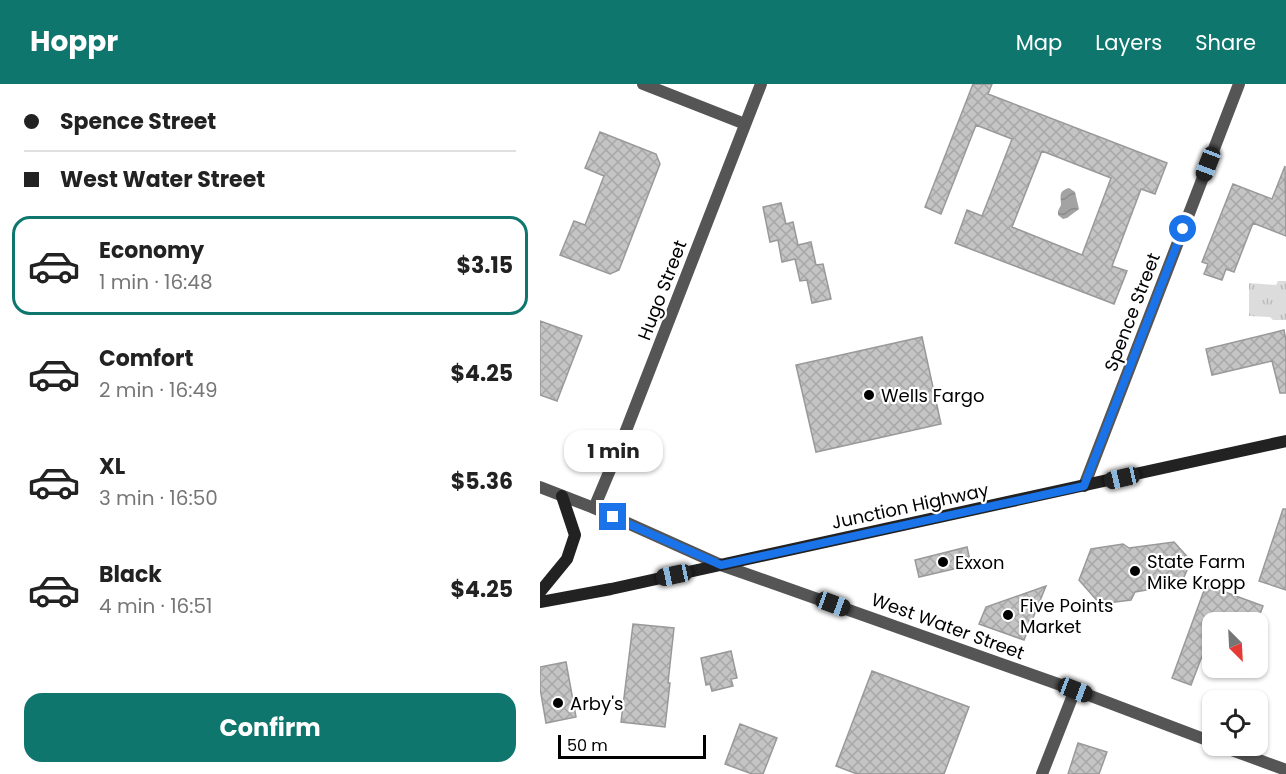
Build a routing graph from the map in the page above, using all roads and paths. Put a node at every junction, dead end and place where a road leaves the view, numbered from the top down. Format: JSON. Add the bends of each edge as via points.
{"nodes":[{"id":1,"x":643,"y":84,"type":"edge"},
{"id":2,"x":761,"y":84,"type":"edge"},
{"id":3,"x":1239,"y":84,"type":"edge"},
{"id":4,"x":745,"y":124,"type":"junction"},
{"id":5,"x":1286,"y":441,"type":"edge"},
{"id":6,"x":1084,"y":486,"type":"junction"},
{"id":7,"x":540,"y":487,"type":"edge"},
{"id":8,"x":562,"y":496,"type":"junction"},
{"id":9,"x":594,"y":508,"type":"junction"},
{"id":10,"x":721,"y":565,"type":"junction"},
{"id":11,"x":540,"y":592,"type":"edge"},
{"id":12,"x":540,"y":602,"type":"edge"},
{"id":13,"x":1075,"y":690,"type":"junction"},
{"id":14,"x":1202,"y":738,"type":"edge"},
{"id":15,"x":1248,"y":756,"type":"edge"},
{"id":16,"x":1286,"y":770,"type":"edge"},
{"id":17,"x":1042,"y":774,"type":"edge"}],
"edges":[{"from":1,"to":4,"type":"street"},
{"from":2,"to":4,"type":"street","name":"Hugo Street"},
{"from":3,"to":6,"type":"street","name":"Spence Street"},
{"from":4,"to":9,"type":"street","name":"Hugo Street"},
{"from":5,"to":6,"type":"main road","name":"Junction Highway"},
{"from":6,"to":10,"type":"main road","name":"Junction Highway"},
{"from":7,"to":8,"type":"street","name":"West Water Street"},
{"from":8,"to":9,"type":"street","name":"West Water Street"},
{"from":8,"to":11,"type":"main road","via":[[575,535],[567,559]]},
{"from":9,"to":10,"type":"street","name":"West Water Street"},
{"from":10,"to":12,"type":"main road","name":"Junction Highway"},
{"from":10,"to":13,"type":"street","name":"West Water Street"},
{"from":13,"to":14,"type":"street","name":"West Water Street"},
{"from":13,"to":17,"type":"street"},
{"from":15,"to":16,"type":"street"}]}
